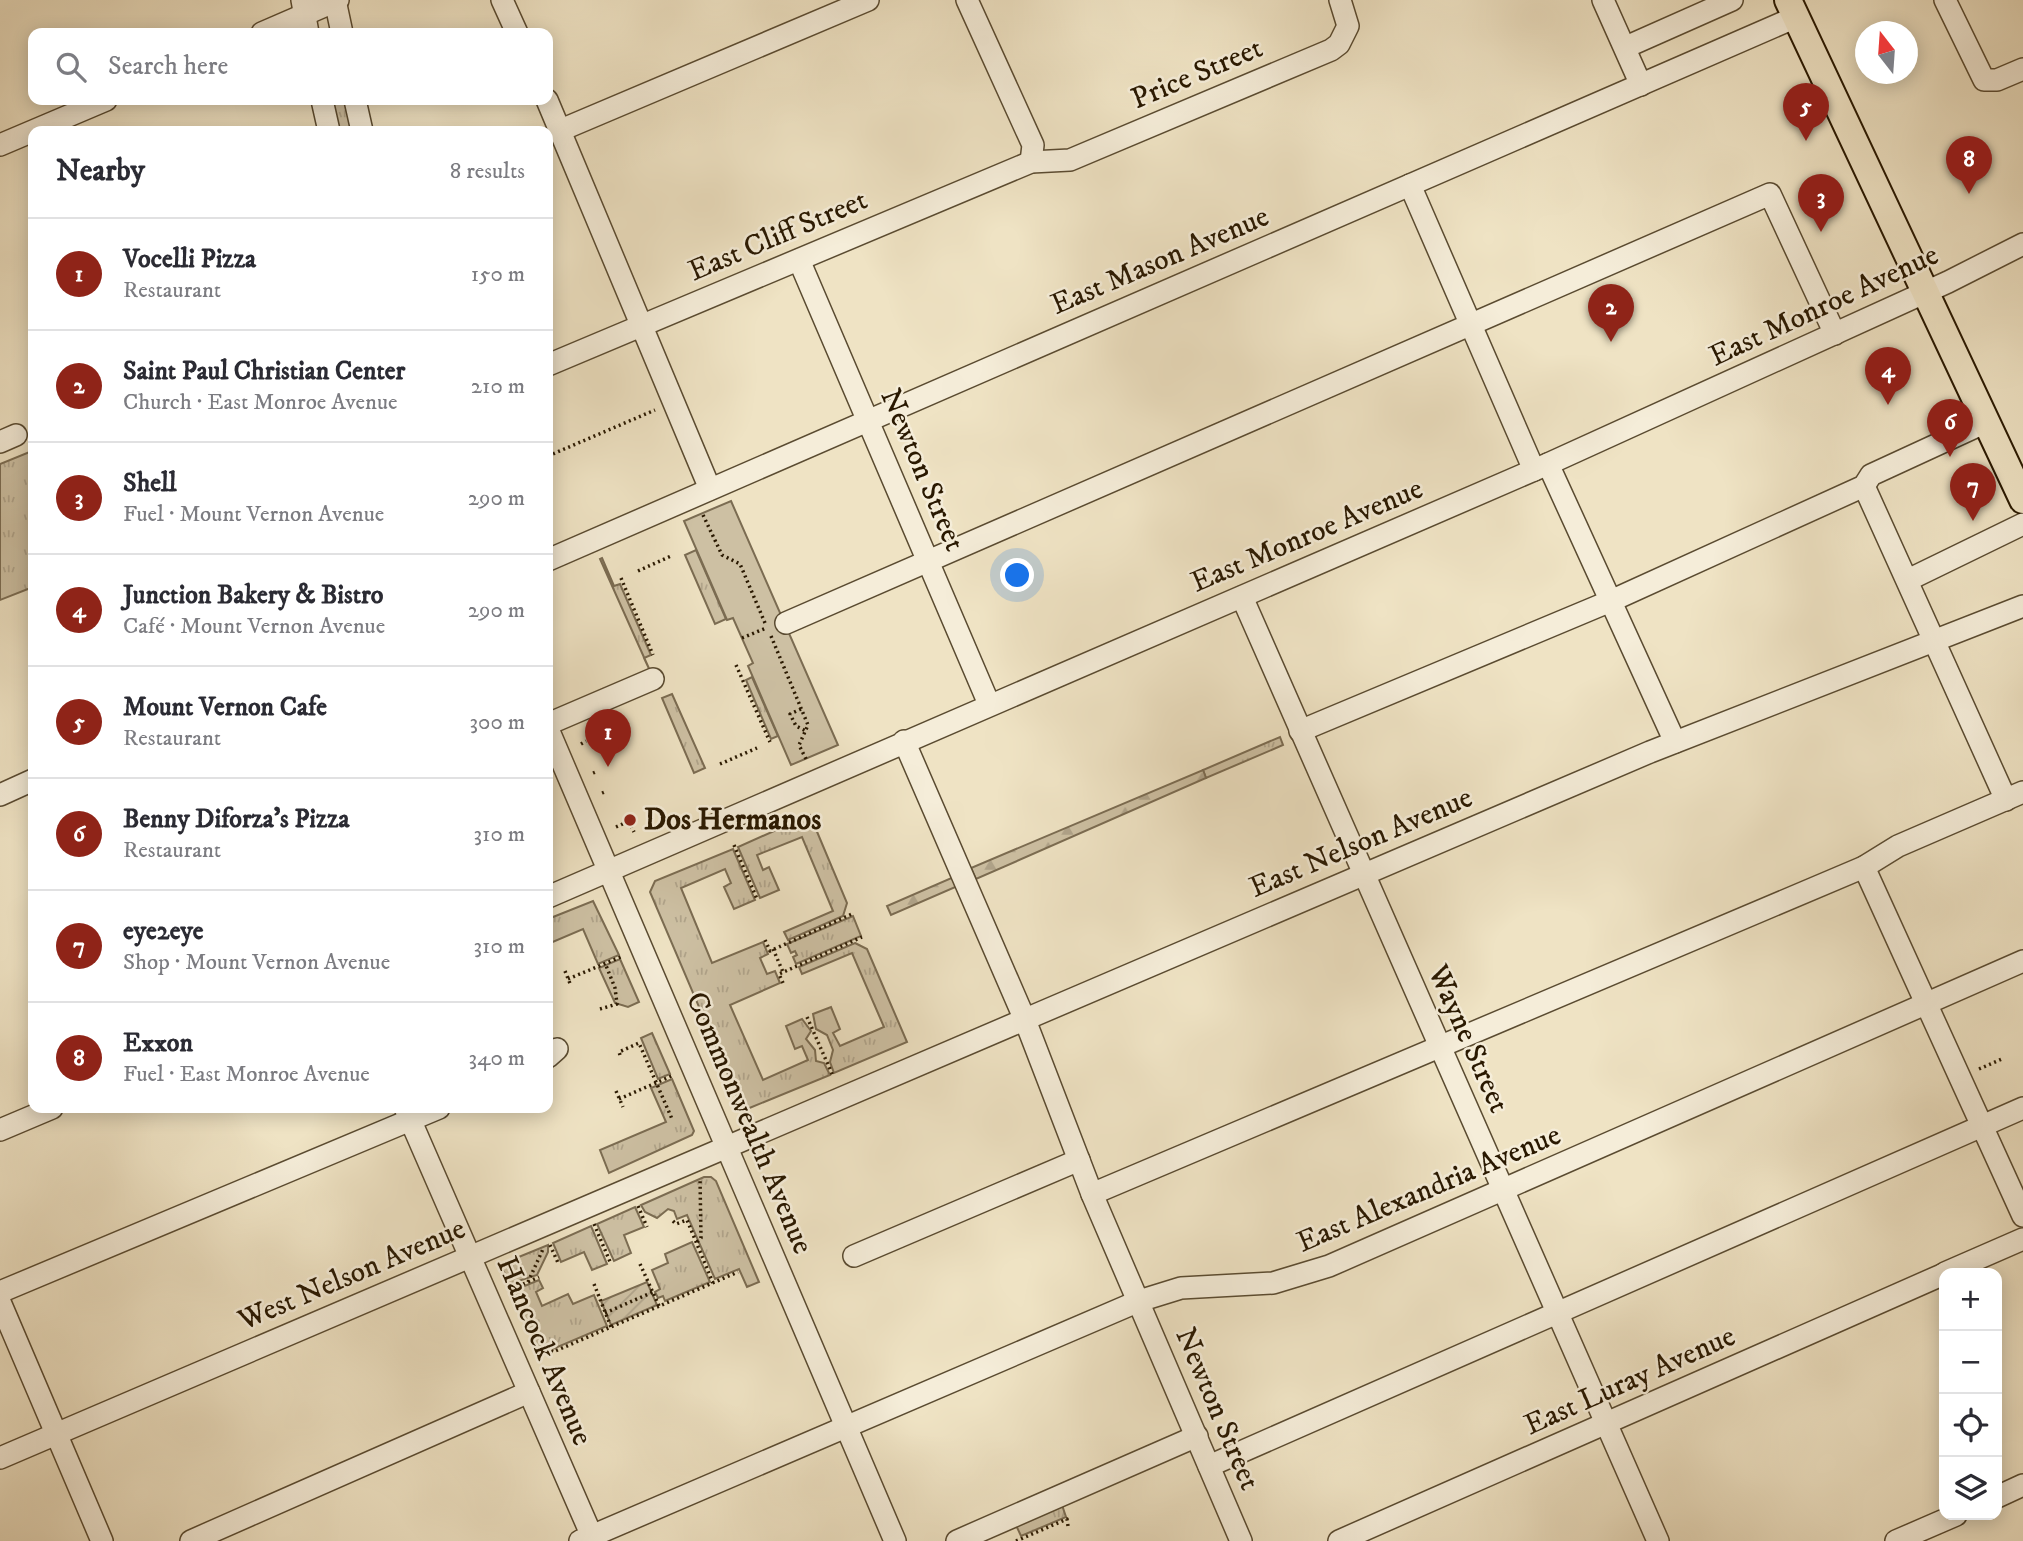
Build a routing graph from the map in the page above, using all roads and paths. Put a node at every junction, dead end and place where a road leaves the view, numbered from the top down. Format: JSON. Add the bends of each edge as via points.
{"nodes":[{"id":1,"x":336,"y":0,"type":"edge"},
{"id":2,"x":502,"y":0,"type":"edge"},
{"id":3,"x":868,"y":0,"type":"edge"},
{"id":4,"x":967,"y":0,"type":"edge"},
{"id":5,"x":1340,"y":0,"type":"edge"},
{"id":6,"x":1732,"y":0,"type":"edge"},
{"id":7,"x":1945,"y":0,"type":"edge"},
{"id":8,"x":1612,"y":3,"type":"edge"},
{"id":9,"x":1793,"y":5,"type":"edge"},
{"id":10,"x":305,"y":16,"type":"edge"},
{"id":11,"x":275,"y":28,"type":"edge"},
{"id":12,"x":341,"y":28,"type":"edge"},
{"id":13,"x":515,"y":28,"type":"edge"},
{"id":14,"x":1626,"y":47,"type":"junction"},
{"id":15,"x":2023,"y":69,"type":"edge"},
{"id":16,"x":1641,"y":85,"type":"junction"},
{"id":17,"x":94,"y":105,"type":"edge"},
{"id":18,"x":323,"y":105,"type":"edge"},
{"id":19,"x":356,"y":105,"type":"edge"},
{"id":20,"x":549,"y":105,"type":"edge"},
{"id":21,"x":45,"y":126,"type":"edge"},
{"id":22,"x":328,"y":126,"type":"edge"},
{"id":23,"x":361,"y":126,"type":"edge"},
{"id":24,"x":561,"y":130,"type":"junction"},
{"id":25,"x":28,"y":133,"type":"edge"},
{"id":26,"x":0,"y":145,"type":"edge"},
{"id":27,"x":1031,"y":162,"type":"junction"},
{"id":28,"x":1410,"y":185,"type":"junction"},
{"id":29,"x":2023,"y":244,"type":"edge"},
{"id":30,"x":799,"y":260,"type":"junction"},
{"id":31,"x":1925,"y":292,"type":"junction"},
{"id":32,"x":1471,"y":324,"type":"junction"},
{"id":33,"x":641,"y":326,"type":"junction"},
{"id":34,"x":1835,"y":334,"type":"junction"},
{"id":35,"x":553,"y":363,"type":"edge"},
{"id":36,"x":673,"y":403,"type":"junction"},
{"id":37,"x":869,"y":420,"type":"junction"},
{"id":38,"x":1986,"y":422,"type":"junction"},
{"id":39,"x":553,"y":454,"type":"edge"},
{"id":40,"x":1541,"y":467,"type":"junction"},
{"id":41,"x":1864,"y":486,"type":"junction"},
{"id":42,"x":710,"y":489,"type":"junction"},
{"id":43,"x":2023,"y":500,"type":"edge"},
{"id":44,"x":701,"y":509,"type":"dead end"},
{"id":45,"x":2023,"y":524,"type":"edge"},
{"id":46,"x":671,"y":556,"type":"dead end"},
{"id":47,"x":553,"y":558,"type":"edge"},
{"id":48,"x":929,"y":560,"type":"junction"},
{"id":49,"x":638,"y":571,"type":"dead end"},
{"id":50,"x":621,"y":578,"type":"dead end"},
{"id":51,"x":1908,"y":580,"type":"junction"},
{"id":52,"x":1242,"y":597,"type":"junction"},
{"id":53,"x":1613,"y":600,"type":"junction"},
{"id":54,"x":2023,"y":606,"type":"edge"},
{"id":55,"x":786,"y":624,"type":"dead end"},
{"id":56,"x":1936,"y":640,"type":"junction"},
{"id":57,"x":653,"y":654,"type":"dead end"},
{"id":58,"x":736,"y":665,"type":"dead end"},
{"id":59,"x":653,"y":679,"type":"dead end"},
{"id":60,"x":989,"y":704,"type":"junction"},
{"id":61,"x":802,"y":709,"type":"junction"},
{"id":62,"x":553,"y":725,"type":"edge"},
{"id":63,"x":806,"y":731,"type":"junction"},
{"id":64,"x":1300,"y":731,"type":"junction"},
{"id":65,"x":553,"y":739,"type":"edge"},
{"id":66,"x":904,"y":741,"type":"junction"},
{"id":67,"x":770,"y":742,"type":"dead end"},
{"id":68,"x":1675,"y":742,"type":"junction"},
{"id":69,"x":757,"y":748,"type":"dead end"},
{"id":70,"x":807,"y":761,"type":"dead end"},
{"id":71,"x":720,"y":764,"type":"dead end"},
{"id":72,"x":28,"y":782,"type":"edge"},
{"id":73,"x":0,"y":794,"type":"edge"},
{"id":74,"x":2015,"y":796,"type":"edge"},
{"id":75,"x":616,"y":827,"type":"dead end"},
{"id":76,"x":634,"y":832,"type":"dead end"},
{"id":77,"x":734,"y":845,"type":"dead end"},
{"id":78,"x":1864,"y":866,"type":"junction"},
{"id":79,"x":610,"y":872,"type":"junction"},
{"id":80,"x":1363,"y":874,"type":"junction"},
{"id":81,"x":553,"y":895,"type":"edge"},
{"id":82,"x":757,"y":900,"type":"dead end"},
{"id":83,"x":852,"y":914,"type":"dead end"},
{"id":84,"x":862,"y":937,"type":"dead end"},
{"id":85,"x":765,"y":940,"type":"dead end"},
{"id":86,"x":773,"y":949,"type":"junction"},
{"id":87,"x":623,"y":956,"type":"dead end"},
{"id":88,"x":2023,"y":961,"type":"edge"},
{"id":89,"x":605,"y":963,"type":"junction"},
{"id":90,"x":565,"y":971,"type":"dead end"},
{"id":91,"x":783,"y":972,"type":"junction"},
{"id":92,"x":568,"y":979,"type":"junction"},
{"id":93,"x":783,"y":983,"type":"dead end"},
{"id":94,"x":571,"y":986,"type":"dead end"},
{"id":95,"x":1925,"y":1006,"type":"junction"},
{"id":96,"x":600,"y":1009,"type":"dead end"},
{"id":97,"x":807,"y":1017,"type":"dead end"},
{"id":98,"x":1025,"y":1020,"type":"junction"},
{"id":99,"x":1439,"y":1047,"type":"junction"},
{"id":100,"x":620,"y":1055,"type":"dead end"},
{"id":101,"x":2002,"y":1059,"type":"dead end"},
{"id":102,"x":1979,"y":1069,"type":"dead end"},
{"id":103,"x":674,"y":1075,"type":"dead end"},
{"id":104,"x":833,"y":1076,"type":"dead end"},
{"id":105,"x":656,"y":1083,"type":"junction"},
{"id":106,"x":616,"y":1091,"type":"dead end"},
{"id":107,"x":619,"y":1099,"type":"junction"},
{"id":108,"x":623,"y":1107,"type":"dead end"},
{"id":109,"x":2023,"y":1108,"type":"edge"},
{"id":110,"x":40,"y":1113,"type":"edge"},
{"id":111,"x":408,"y":1114,"type":"edge"},
{"id":112,"x":672,"y":1119,"type":"dead end"},
{"id":113,"x":1981,"y":1127,"type":"junction"},
{"id":114,"x":0,"y":1130,"type":"edge"},
{"id":115,"x":728,"y":1148,"type":"junction"},
{"id":116,"x":1079,"y":1160,"type":"junction"},
{"id":117,"x":700,"y":1176,"type":"dead end"},
{"id":118,"x":1502,"y":1192,"type":"junction"},
{"id":119,"x":1092,"y":1194,"type":"junction"},
{"id":120,"x":639,"y":1208,"type":"dead end"},
{"id":121,"x":2023,"y":1216,"type":"edge"},
{"id":122,"x":673,"y":1221,"type":"dead end"},
{"id":123,"x":595,"y":1227,"type":"dead end"},
{"id":124,"x":648,"y":1227,"type":"dead end"},
{"id":125,"x":2023,"y":1239,"type":"edge"},
{"id":126,"x":547,"y":1242,"type":"dead end"},
{"id":127,"x":696,"y":1242,"type":"junction"},
{"id":128,"x":551,"y":1246,"type":"dead end"},
{"id":129,"x":854,"y":1256,"type":"dead end"},
{"id":130,"x":471,"y":1257,"type":"junction"},
{"id":131,"x":611,"y":1264,"type":"dead end"},
{"id":132,"x":640,"y":1264,"type":"dead end"},
{"id":133,"x":559,"y":1265,"type":"dead end"},
{"id":134,"x":1958,"y":1268,"type":"edge"},
{"id":135,"x":738,"y":1272,"type":"dead end"},
{"id":136,"x":539,"y":1277,"type":"dead end"},
{"id":137,"x":1939,"y":1277,"type":"edge"},
{"id":138,"x":528,"y":1282,"type":"junction"},
{"id":139,"x":713,"y":1283,"type":"junction"},
{"id":140,"x":594,"y":1284,"type":"dead end"},
{"id":141,"x":508,"y":1291,"type":"dead end"},
{"id":142,"x":0,"y":1292,"type":"edge"},
{"id":143,"x":653,"y":1292,"type":"junction"},
{"id":144,"x":1139,"y":1301,"type":"junction"},
{"id":145,"x":0,"y":1302,"type":"edge"},
{"id":146,"x":659,"y":1306,"type":"junction"},
{"id":147,"x":605,"y":1313,"type":"junction"},
{"id":148,"x":1557,"y":1315,"type":"junction"},
{"id":149,"x":611,"y":1327,"type":"junction"},
{"id":150,"x":537,"y":1357,"type":"dead end"},
{"id":151,"x":529,"y":1392,"type":"junction"},
{"id":152,"x":1606,"y":1424,"type":"junction"},
{"id":153,"x":846,"y":1428,"type":"junction"},
{"id":154,"x":56,"y":1434,"type":"junction"},
{"id":155,"x":1197,"y":1436,"type":"junction"},
{"id":156,"x":0,"y":1458,"type":"edge"},
{"id":157,"x":1209,"y":1466,"type":"junction"},
{"id":158,"x":2023,"y":1485,"type":"edge"},
{"id":159,"x":2002,"y":1495,"type":"edge"},
{"id":160,"x":1944,"y":1520,"type":"edge"},
{"id":161,"x":1068,"y":1526,"type":"dead end"},
{"id":162,"x":588,"y":1539,"type":"edge"},
{"id":163,"x":102,"y":1541,"type":"edge"},
{"id":164,"x":191,"y":1541,"type":"edge"},
{"id":165,"x":895,"y":1541,"type":"edge"},
{"id":166,"x":957,"y":1541,"type":"edge"},
{"id":167,"x":1017,"y":1541,"type":"edge"},
{"id":168,"x":1241,"y":1541,"type":"edge"},
{"id":169,"x":1339,"y":1541,"type":"edge"},
{"id":170,"x":1658,"y":1541,"type":"edge"},
{"id":171,"x":1896,"y":1541,"type":"edge"}],
"edges":[{"from":1,"to":10,"type":"street"},
{"from":1,"to":12,"type":"street"},
{"from":2,"to":13,"type":"street"},
{"from":3,"to":24,"type":"street"},
{"from":4,"to":27,"type":"street","via":[[1033,145]]},
{"from":5,"to":27,"type":"street","name":"Price Street","via":[[1348,20],[1342,39],[1331,50],[1070,160]]},
{"from":6,"to":14,"type":"street"},
{"from":7,"to":15,"type":"street","via":[[1984,80],[1997,80]]},
{"from":8,"to":14,"type":"street"},
{"from":9,"to":16,"type":"street","name":"East Mason Avenue"},
{"from":9,"to":31,"type":"main road"},
{"from":10,"to":11,"type":"street"},
{"from":14,"to":16,"type":"street"},
{"from":16,"to":28,"type":"street","name":"East Mason Avenue"},
{"from":17,"to":21,"type":"street"},
{"from":18,"to":22,"type":"street"},
{"from":19,"to":23,"type":"street"},
{"from":20,"to":24,"type":"street"},
{"from":24,"to":33,"type":"street"},
{"from":25,"to":26,"type":"street"},
{"from":27,"to":30,"type":"street","name":"East Cliff Street"},
{"from":28,"to":32,"type":"street"},
{"from":28,"to":37,"type":"street","name":"East Mason Avenue"},
{"from":29,"to":31,"type":"street","name":"East Monroe Avenue"},
{"from":30,"to":33,"type":"street","name":"East Cliff Street"},
{"from":30,"to":37,"type":"street","name":"Newton Street"},
{"from":31,"to":34,"type":"street","name":"East Monroe Avenue"},
{"from":31,"to":38,"type":"main road"},
{"from":32,"to":34,"type":"street","via":[[1770,194]]},
{"from":32,"to":40,"type":"street"},
{"from":32,"to":48,"type":"street"},
{"from":33,"to":35,"type":"street","name":"East Cliff Street"},
{"from":33,"to":36,"type":"street"},
{"from":34,"to":40,"type":"street","name":"East Monroe Avenue"},
{"from":36,"to":39,"type":"path"},
{"from":36,"to":42,"type":"street"},
{"from":37,"to":42,"type":"street","name":"East Mason Avenue"},
{"from":37,"to":48,"type":"street","name":"Newton Street"},
{"from":38,"to":41,"type":"street","via":[[1871,475]]},
{"from":38,"to":43,"type":"main road"},
{"from":40,"to":52,"type":"street","name":"East Monroe Avenue"},
{"from":40,"to":53,"type":"street"},
{"from":41,"to":51,"type":"street"},
{"from":41,"to":53,"type":"street"},
{"from":42,"to":47,"type":"street","name":"East Mason Avenue"},
{"from":44,"to":61,"type":"path","via":[[720,552],[740,564]]},
{"from":45,"to":51,"type":"street"},
{"from":46,"to":49,"type":"path"},
{"from":48,"to":55,"type":"street"},
{"from":48,"to":60,"type":"street","name":"Newton Street"},
{"from":50,"to":57,"type":"path"},
{"from":51,"to":56,"type":"street"},
{"from":52,"to":60,"type":"street","name":"East Monroe Avenue"},
{"from":52,"to":64,"type":"street","name":"Wayne Street"},
{"from":53,"to":64,"type":"street"},
{"from":53,"to":68,"type":"street"},
{"from":54,"to":56,"type":"street","name":"East Nelson Avenue"},
{"from":56,"to":68,"type":"street","name":"East Nelson Avenue"},
{"from":56,"to":74,"type":"street"},
{"from":58,"to":67,"type":"path"},
{"from":59,"to":62,"type":"street"},
{"from":60,"to":66,"type":"street","name":"East Monroe Avenue"},
{"from":61,"to":63,"type":"path"},
{"from":61,"to":63,"type":"path","via":[[790,714],[796,726]]},
{"from":63,"to":70,"type":"path","via":[[799,745]]},
{"from":64,"to":80,"type":"street","name":"Wayne Street"},
{"from":65,"to":79,"type":"street","name":"Commonwealth Avenue"},
{"from":66,"to":79,"type":"street","name":"East Monroe Avenue"},
{"from":66,"to":98,"type":"street","name":"Newton Street","via":[[968,876]]},
{"from":68,"to":80,"type":"street","name":"East Nelson Avenue"},
{"from":69,"to":71,"type":"path"},
{"from":72,"to":73,"type":"street"},
{"from":74,"to":78,"type":"street","via":[[1898,846]]},
{"from":75,"to":76,"type":"path","via":[[629,822]]},
{"from":77,"to":82,"type":"path"},
{"from":78,"to":95,"type":"street"},
{"from":78,"to":99,"type":"street"},
{"from":79,"to":81,"type":"street","name":"East Monroe Avenue"},
{"from":79,"to":115,"type":"street","name":"Commonwealth Avenue"},
{"from":80,"to":98,"type":"street","name":"East Nelson Avenue"},
{"from":80,"to":99,"type":"street","name":"Wayne Street"},
{"from":83,"to":86,"type":"path"},
{"from":84,"to":91,"type":"path"},
{"from":85,"to":86,"type":"path","via":[[769,951]]},
{"from":86,"to":91,"type":"path"},
{"from":87,"to":89,"type":"path"},
{"from":88,"to":95,"type":"street","name":"East Alexandria Avenue"},
{"from":89,"to":92,"type":"path"},
{"from":89,"to":96,"type":"path","via":[[617,1004]]},
{"from":90,"to":92,"type":"path"},
{"from":91,"to":93,"type":"path","via":[[779,974]]},
{"from":92,"to":94,"type":"path"},
{"from":95,"to":113,"type":"street"},
{"from":95,"to":118,"type":"street","name":"East Alexandria Avenue"},
{"from":97,"to":104,"type":"path"},
{"from":98,"to":115,"type":"street","name":"East Nelson Avenue"},
{"from":98,"to":116,"type":"street","name":"Newton Street"},
{"from":99,"to":118,"type":"street","name":"Wayne Street"},
{"from":99,"to":119,"type":"street"},
{"from":100,"to":105,"type":"path","via":[[639,1043]]},
{"from":101,"to":102,"type":"path"},
{"from":103,"to":105,"type":"path"},
{"from":105,"to":107,"type":"path"},
{"from":105,"to":112,"type":"path"},
{"from":106,"to":107,"type":"path"},
{"from":107,"to":108,"type":"path"},
{"from":109,"to":113,"type":"street"},
{"from":110,"to":114,"type":"street"},
{"from":111,"to":130,"type":"street","name":"Hancock Avenue"},
{"from":111,"to":142,"type":"street"},
{"from":113,"to":121,"type":"street"},
{"from":113,"to":148,"type":"street"},
{"from":115,"to":130,"type":"street","name":"West Nelson Avenue"},
{"from":115,"to":153,"type":"street","name":"Commonwealth Avenue"},
{"from":116,"to":119,"type":"street","name":"Newton Street"},
{"from":116,"to":129,"type":"street"},
{"from":117,"to":127,"type":"path","via":[[701,1238]]},
{"from":118,"to":144,"type":"street","name":"East Alexandria Avenue","via":[[1301,1276],[1273,1283],[1181,1288]]},
{"from":118,"to":148,"type":"street","name":"Wayne Street"},
{"from":119,"to":144,"type":"street","name":"Newton Street"},
{"from":120,"to":124,"type":"path"},
{"from":122,"to":127,"type":"path","via":[[687,1220]]},
{"from":123,"to":131,"type":"path"},
{"from":125,"to":134,"type":"street","name":"East Luray Avenue"},
{"from":126,"to":138,"type":"path"},
{"from":127,"to":139,"type":"path"},
{"from":128,"to":133,"type":"path"},
{"from":130,"to":151,"type":"street","name":"Hancock Avenue"},
{"from":130,"to":154,"type":"street","name":"West Nelson Avenue"},
{"from":132,"to":143,"type":"path"},
{"from":135,"to":139,"type":"path"},
{"from":136,"to":138,"type":"path"},
{"from":137,"to":152,"type":"street","name":"East Luray Avenue"},
{"from":138,"to":141,"type":"path"},
{"from":139,"to":146,"type":"path"},
{"from":140,"to":147,"type":"path"},
{"from":143,"to":146,"type":"path"},
{"from":143,"to":147,"type":"path"},
{"from":144,"to":153,"type":"street","name":"East Alexandria Avenue"},
{"from":144,"to":155,"type":"street","name":"Newton Street"},
{"from":145,"to":154,"type":"street"},
{"from":146,"to":149,"type":"path"},
{"from":147,"to":149,"type":"path"},
{"from":148,"to":152,"type":"street","name":"Wayne Street"},
{"from":148,"to":157,"type":"street"},
{"from":149,"to":150,"type":"path","via":[[553,1352],[543,1346]]},
{"from":151,"to":162,"type":"street","name":"Hancock Avenue"},
{"from":151,"to":164,"type":"street"},
{"from":152,"to":169,"type":"street","name":"East Luray Avenue"},
{"from":152,"to":170,"type":"street","name":"Wayne Street"},
{"from":153,"to":162,"type":"street","name":"East Alexandria Avenue"},
{"from":153,"to":165,"type":"street","name":"Commonwealth Avenue"},
{"from":154,"to":156,"type":"street","name":"West Nelson Avenue"},
{"from":154,"to":163,"type":"street"},
{"from":155,"to":157,"type":"street","name":"Newton Street"},
{"from":155,"to":166,"type":"street"},
{"from":157,"to":168,"type":"street","name":"Newton Street"},
{"from":158,"to":159,"type":"street"},
{"from":160,"to":171,"type":"street"},
{"from":161,"to":167,"type":"path","via":[[1067,1519]]}]}
